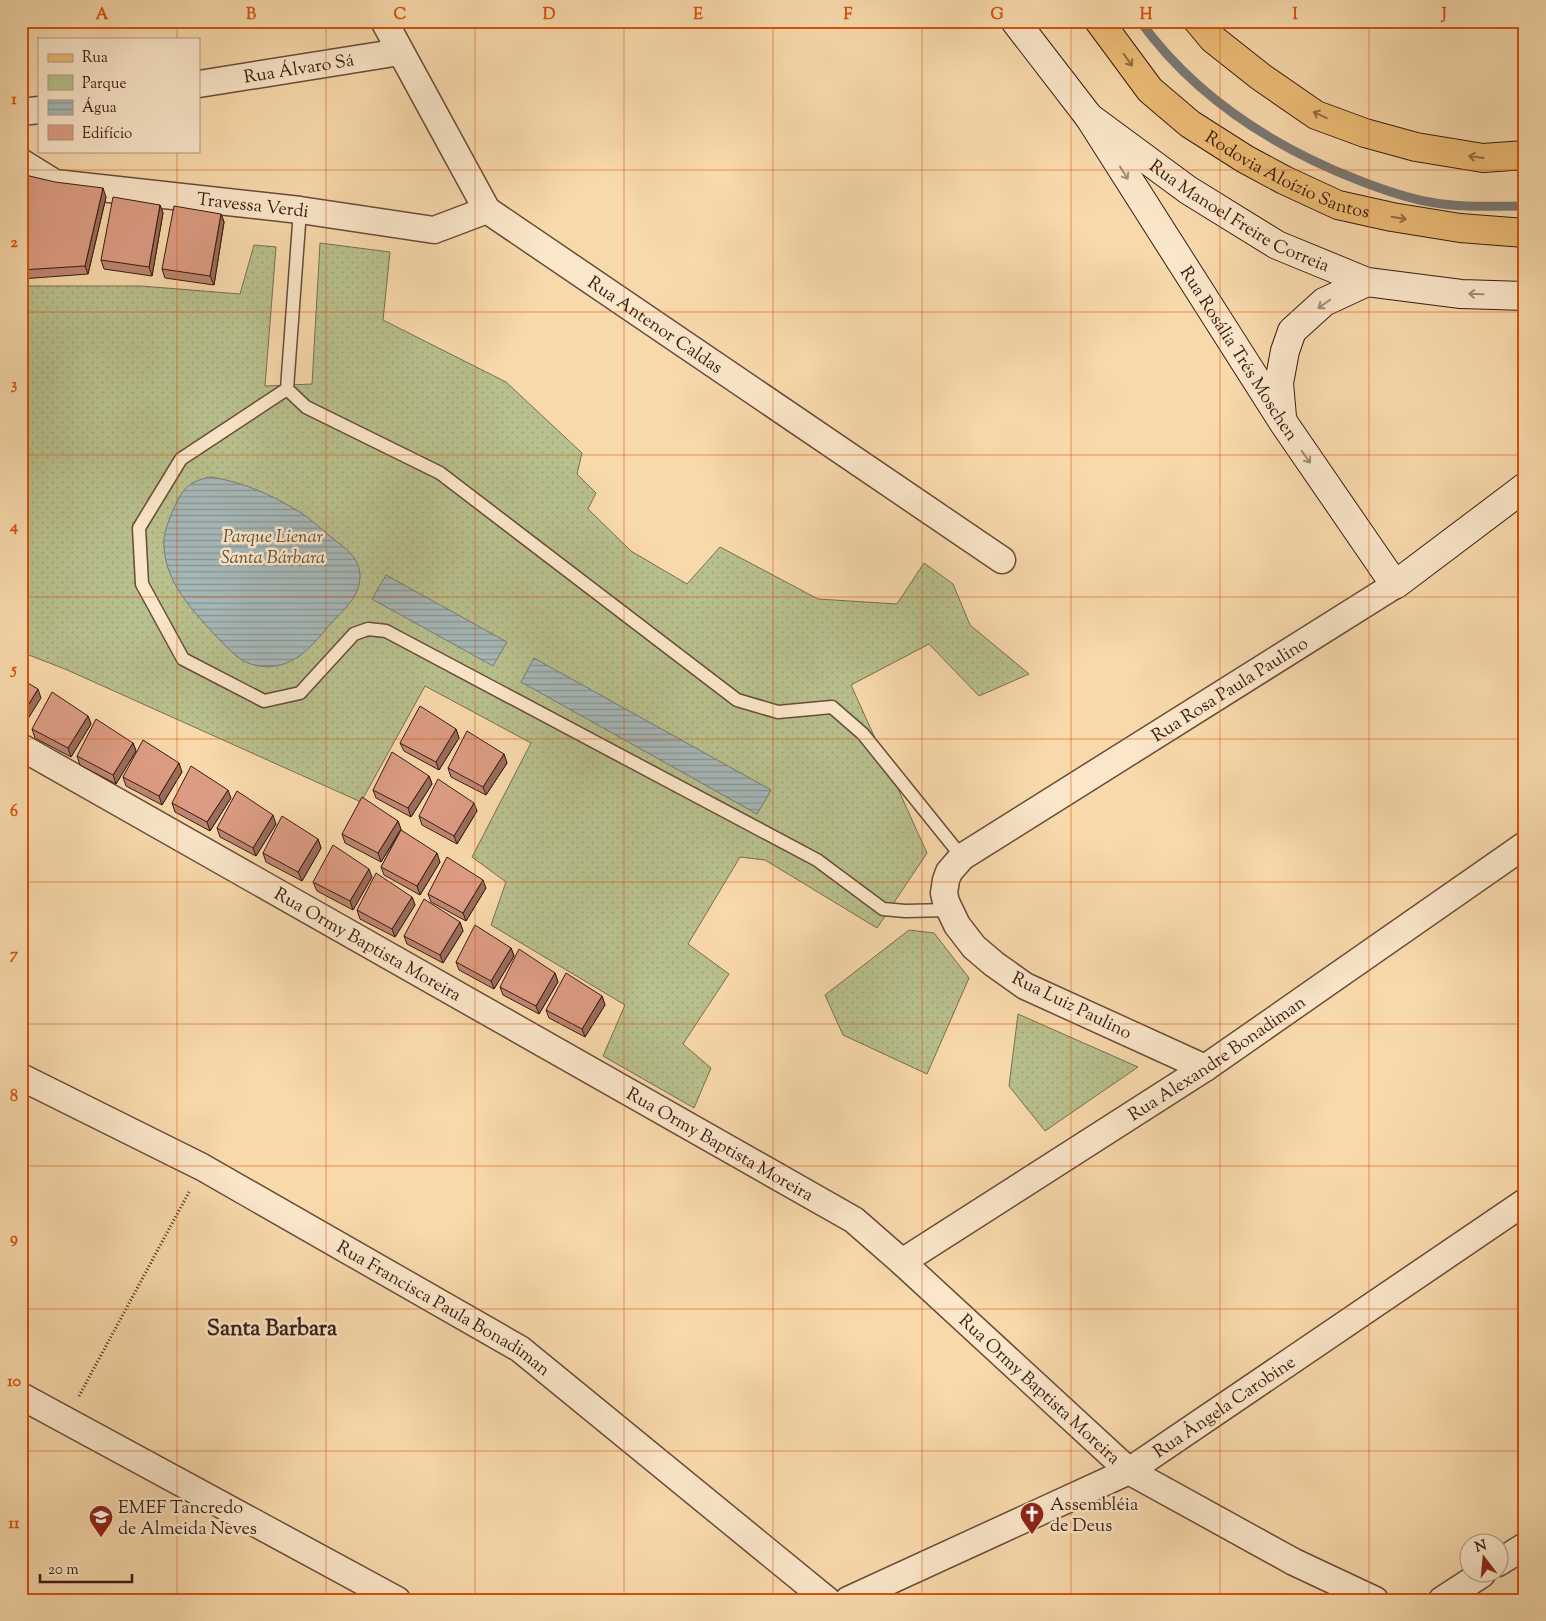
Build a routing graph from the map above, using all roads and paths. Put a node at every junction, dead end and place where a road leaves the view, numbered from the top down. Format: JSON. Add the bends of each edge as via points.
{"nodes":[{"id":1,"x":384,"y":21,"type":"edge"},
{"id":2,"x":1016,"y":21,"type":"edge"},
{"id":3,"x":1100,"y":21,"type":"edge"},
{"id":4,"x":1198,"y":21,"type":"edge"},
{"id":5,"x":400,"y":52,"type":"junction"},
{"id":6,"x":200,"y":84,"type":"edge"},
{"id":7,"x":38,"y":110,"type":"edge"},
{"id":8,"x":21,"y":112,"type":"edge"},
{"id":9,"x":1089,"y":117,"type":"junction"},
{"id":10,"x":1525,"y":155,"type":"edge"},
{"id":11,"x":21,"y":162,"type":"edge"},
{"id":12,"x":300,"y":210,"type":"junction"},
{"id":13,"x":487,"y":210,"type":"junction"},
{"id":14,"x":1525,"y":233,"type":"edge"},
{"id":15,"x":1367,"y":282,"type":"junction"},
{"id":16,"x":1525,"y":296,"type":"edge"},
{"id":17,"x":287,"y":389,"type":"junction"},
{"id":18,"x":1283,"y":422,"type":"junction"},
{"id":19,"x":1525,"y":487,"type":"edge"},
{"id":20,"x":1002,"y":560,"type":"dead end"},
{"id":21,"x":1395,"y":585,"type":"junction"},
{"id":22,"x":21,"y":747,"type":"edge"},
{"id":23,"x":1520,"y":855,"type":"edge"},
{"id":24,"x":962,"y":857,"type":"junction"},
{"id":25,"x":947,"y":902,"type":"junction"},
{"id":26,"x":1204,"y":1068,"type":"junction"},
{"id":27,"x":21,"y":1077,"type":"edge"},
{"id":28,"x":202,"y":1167,"type":"junction"},
{"id":29,"x":1525,"y":1202,"type":"edge"},
{"id":30,"x":902,"y":1262,"type":"junction"},
{"id":31,"x":21,"y":1396,"type":"edge"},
{"id":32,"x":66,"y":1420,"type":"junction"},
{"id":33,"x":1129,"y":1471,"type":"junction"},
{"id":34,"x":1525,"y":1546,"type":"edge"},
{"id":35,"x":1508,"y":1557,"type":"edge"},
{"id":36,"x":1467,"y":1584,"type":"edge"},
{"id":37,"x":397,"y":1600,"type":"edge"},
{"id":38,"x":827,"y":1600,"type":"edge"},
{"id":39,"x":848,"y":1600,"type":"edge"},
{"id":40,"x":1376,"y":1600,"type":"edge"},
{"id":41,"x":1442,"y":1600,"type":"edge"}],
"edges":[{"from":1,"to":5,"type":"street","name":"Rua Antenor Caldas"},
{"from":2,"to":9,"type":"street","name":"Rua Manoel Freire Correia"},
{"from":3,"to":14,"type":"main road","name":"Rodovia Aloízio Santos","one_way":true,"via":[[1150,90],[1190,124],[1284,180],[1338,205],[1392,217],[1460,228]]},
{"from":10,"to":4,"type":"main road","one_way":true,"via":[[1483,158],[1416,147],[1316,115],[1254,72],[1213,39]]},
{"from":5,"to":6,"type":"street","name":"Rua Álvaro Sá"},
{"from":5,"to":13,"type":"street","name":"Rua Antenor Caldas"},
{"from":7,"to":8,"type":"street"},
{"from":9,"to":15,"type":"street","name":"Rua Manoel Freire Correia","via":[[1188,190],[1277,245]]},
{"from":9,"to":18,"type":"street","name":"Rua Rosália Trés Moschen","one_way":true},
{"from":11,"to":12,"type":"street","name":"Travessa Verdi","via":[[55,183]]},
{"from":12,"to":13,"type":"street","name":"Travessa Verdi","via":[[434,230]]},
{"from":12,"to":17,"type":"lane"},
{"from":13,"to":20,"type":"street","name":"Rua Antenor Caldas"},
{"from":16,"to":15,"type":"street","name":"Rua Manoel Freire Correia","one_way":true,"via":[[1461,294]]},
{"from":15,"to":18,"type":"street","one_way":true,"via":[[1324,302],[1292,331],[1278,383]]},
{"from":17,"to":24,"type":"lane","via":[[306,407],[440,473],[737,700],[778,712],[832,707],[863,734]]},
{"from":17,"to":25,"type":"lane","via":[[181,459],[138,528],[142,584],[183,659],[264,701],[300,693],[354,634],[368,629],[386,631],[817,860],[883,909],[905,911]]},
{"from":18,"to":21,"type":"street","name":"Rua Rosália Trés Moschen","one_way":true},
{"from":19,"to":21,"type":"street","name":"Rua Rosa Paula Paulino"},
{"from":21,"to":24,"type":"street","name":"Rua Rosa Paula Paulino"},
{"from":22,"to":30,"type":"street","name":"Rua Ormy Baptista Moreira","via":[[854,1220]]},
{"from":23,"to":26,"type":"street","name":"Rua Alexandre Bonadiman"},
{"from":24,"to":25,"type":"street","name":"Rua Rosa Paula Paulino","via":[[946,880]]},
{"from":25,"to":26,"type":"street","name":"Rua Luiz Paulino","via":[[974,947],[1025,986]]},
{"from":26,"to":30,"type":"street","name":"Rua Alexandre Bonadiman"},
{"from":27,"to":28,"type":"street","name":"Rua Francisca Paula Bonadiman"},
{"from":28,"to":32,"type":"path"},
{"from":28,"to":38,"type":"street","name":"Rua Francisca Paula Bonadiman","via":[[520,1349]]},
{"from":29,"to":33,"type":"street","name":"Rua Ângela Carobine"},
{"from":30,"to":33,"type":"street","name":"Rua Ormy Baptista Moreira"},
{"from":31,"to":32,"type":"street"},
{"from":32,"to":37,"type":"street","via":[[363,1586]]},
{"from":33,"to":39,"type":"street","name":"Rua Ângela Carobine"},
{"from":33,"to":40,"type":"street","name":"Rua Ormy Baptista Moreira","via":[[1294,1562]]},
{"from":34,"to":35,"type":"street"},
{"from":36,"to":41,"type":"street"}]}
